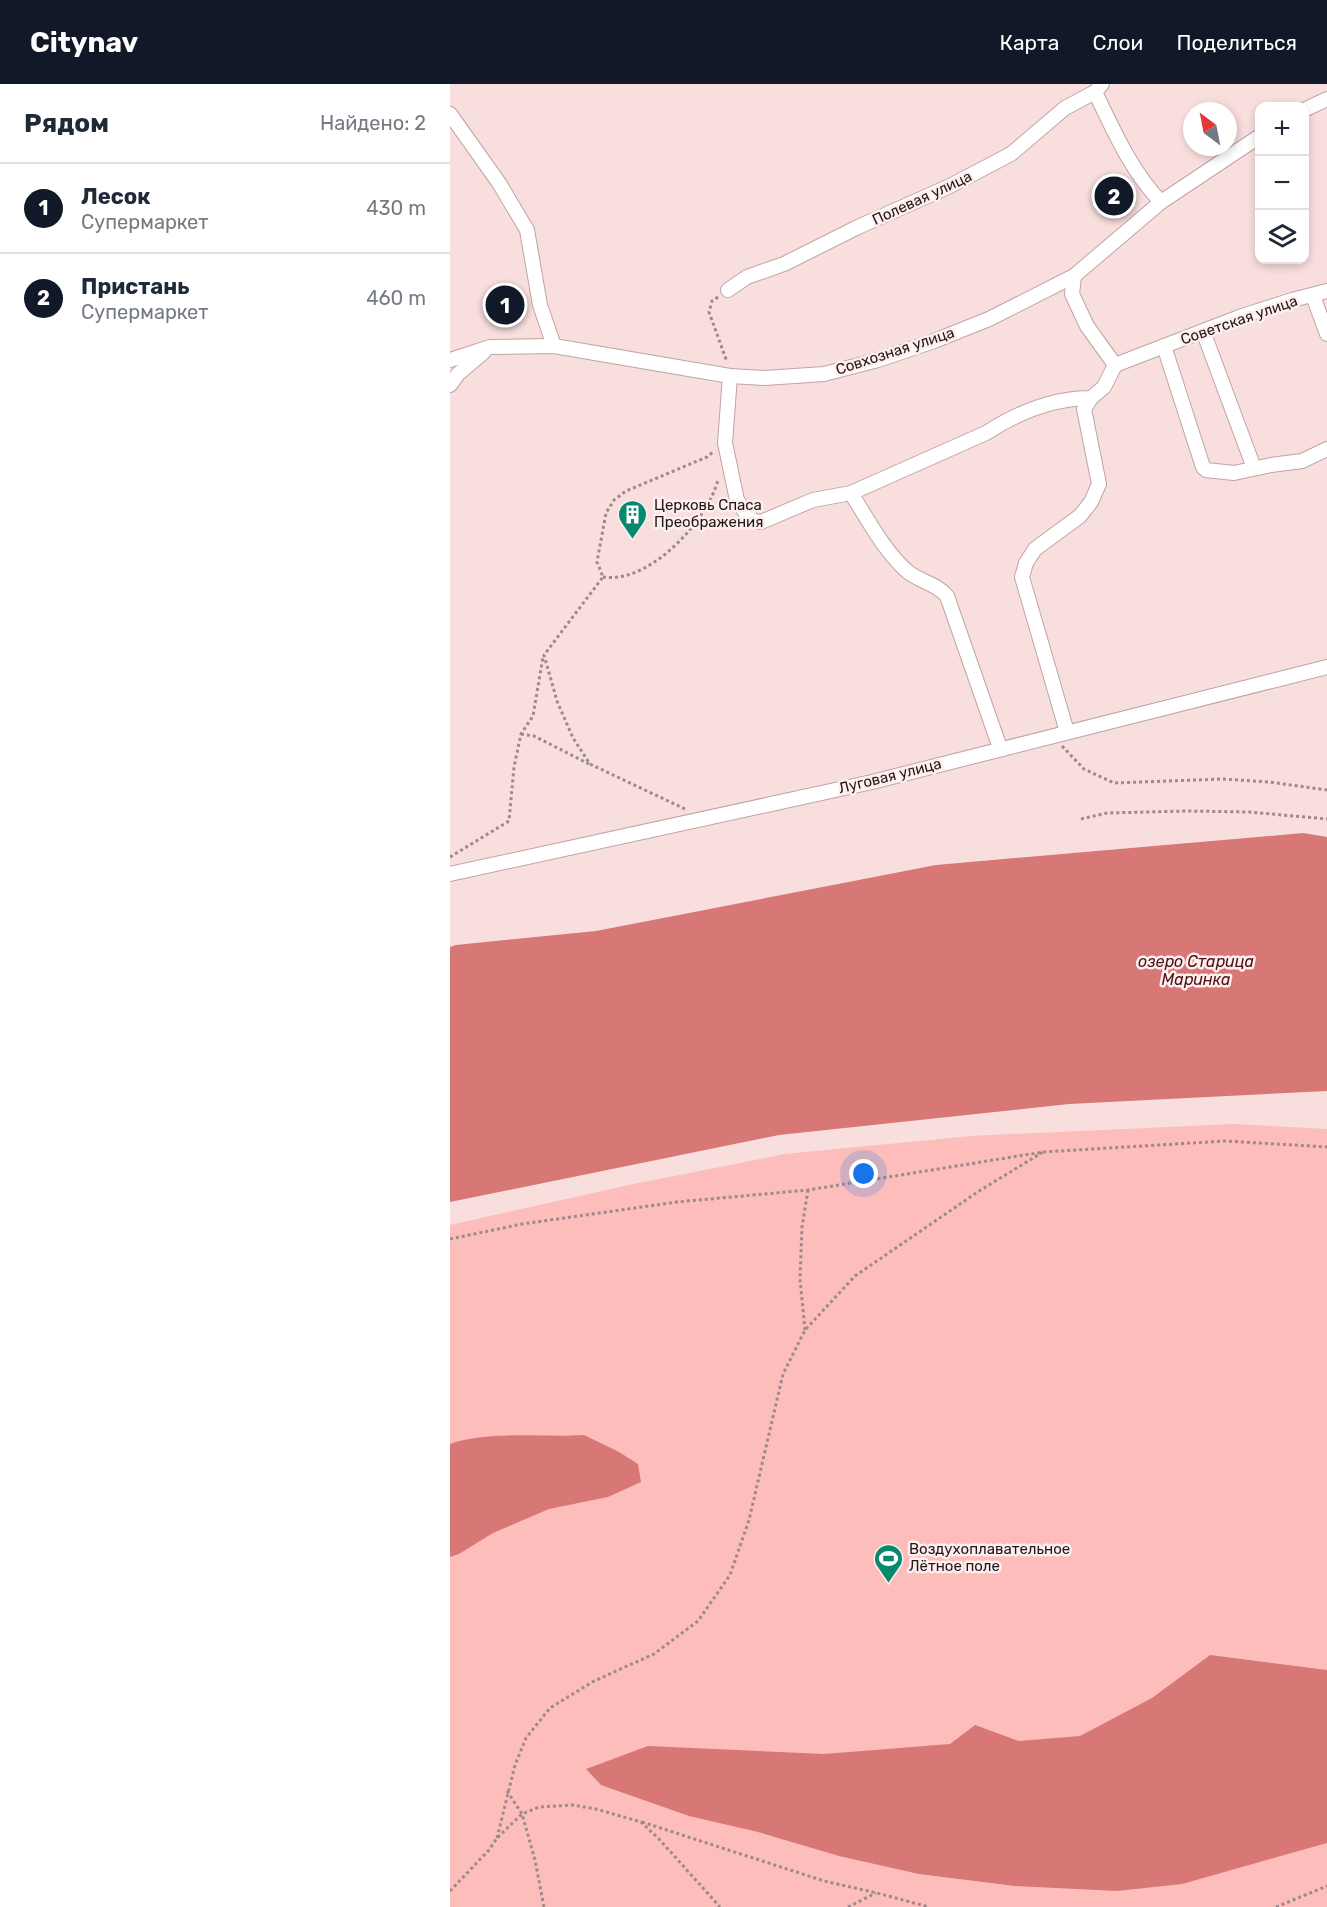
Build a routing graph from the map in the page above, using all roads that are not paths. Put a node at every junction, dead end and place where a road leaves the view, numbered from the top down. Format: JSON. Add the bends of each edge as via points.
{"nodes":[{"id":1,"x":1098,"y":88,"type":"edge"},
{"id":2,"x":1327,"y":99,"type":"edge"},
{"id":3,"x":1309,"y":108,"type":"edge"},
{"id":4,"x":450,"y":114,"type":"edge"},
{"id":5,"x":1255,"y":139,"type":"edge"},
{"id":6,"x":1161,"y":202,"type":"junction"},
{"id":7,"x":1074,"y":276,"type":"junction"},
{"id":8,"x":728,"y":290,"type":"road end"},
{"id":9,"x":1320,"y":294,"type":"edge"},
{"id":10,"x":1203,"y":332,"type":"junction"},
{"id":11,"x":1327,"y":334,"type":"edge"},
{"id":12,"x":490,"y":346,"type":"junction"},
{"id":13,"x":554,"y":346,"type":"junction"},
{"id":14,"x":1158,"y":348,"type":"junction"},
{"id":15,"x":450,"y":360,"type":"edge"},
{"id":16,"x":1115,"y":365,"type":"junction"},
{"id":17,"x":730,"y":375,"type":"junction"},
{"id":18,"x":450,"y":385,"type":"edge"},
{"id":19,"x":1091,"y":398,"type":"junction"},
{"id":20,"x":1327,"y":449,"type":"edge"},
{"id":21,"x":1254,"y":468,"type":"junction"},
{"id":22,"x":851,"y":493,"type":"junction"},
{"id":23,"x":1327,"y":667,"type":"edge"},
{"id":24,"x":1060,"y":734,"type":"junction"},
{"id":25,"x":1000,"y":748,"type":"junction"},
{"id":26,"x":450,"y":874,"type":"edge"}],
"edges":[{"from":1,"to":6,"type":"street","via":[[1133,168]]},
{"from":1,"to":8,"type":"street","name":"Полевая улица","via":[[1065,108],[1011,154],[784,264],[747,277]]},
{"from":2,"to":3,"type":"street"},
{"from":4,"to":13,"type":"street","via":[[527,230],[540,305]]},
{"from":5,"to":6,"type":"street","name":"Совхозная улица"},
{"from":6,"to":7,"type":"street","name":"Совхозная улица"},
{"from":7,"to":16,"type":"street","via":[[1072,294],[1087,326]]},
{"from":7,"to":17,"type":"street","name":"Совхозная улица","via":[[988,320],[878,360],[824,374],[765,378]]},
{"from":9,"to":10,"type":"street","name":"Советская улица","via":[[1282,303]]},
{"from":9,"to":11,"type":"street"},
{"from":10,"to":14,"type":"street","name":"Советская улица"},
{"from":10,"to":21,"type":"street"},
{"from":12,"to":13,"type":"street","name":"Совхозная улица"},
{"from":12,"to":15,"type":"street","name":"Совхозная улица"},
{"from":12,"to":18,"type":"street"},
{"from":13,"to":17,"type":"street","name":"Совхозная улица"},
{"from":14,"to":16,"type":"street","name":"Советская улица"},
{"from":14,"to":21,"type":"street","via":[[1203,467],[1210,472],[1234,473]]},
{"from":16,"to":19,"type":"street","via":[[1104,387]]},
{"from":17,"to":22,"type":"street","via":[[725,443],[737,500],[747,515],[761,522],[813,500]]},
{"from":19,"to":22,"type":"street","via":[[1037,408],[1004,421],[986,434]]},
{"from":19,"to":24,"type":"street","via":[[1084,409],[1099,484],[1080,516],[1035,549],[1022,577]]},
{"from":20,"to":21,"type":"street","via":[[1302,461]]},
{"from":22,"to":25,"type":"street","via":[[896,560],[947,596]]},
{"from":23,"to":24,"type":"street","name":"Луговая улица"},
{"from":24,"to":25,"type":"street","name":"Луговая улица"},
{"from":25,"to":26,"type":"street","name":"Луговая улица","via":[[872,782]]}]}
